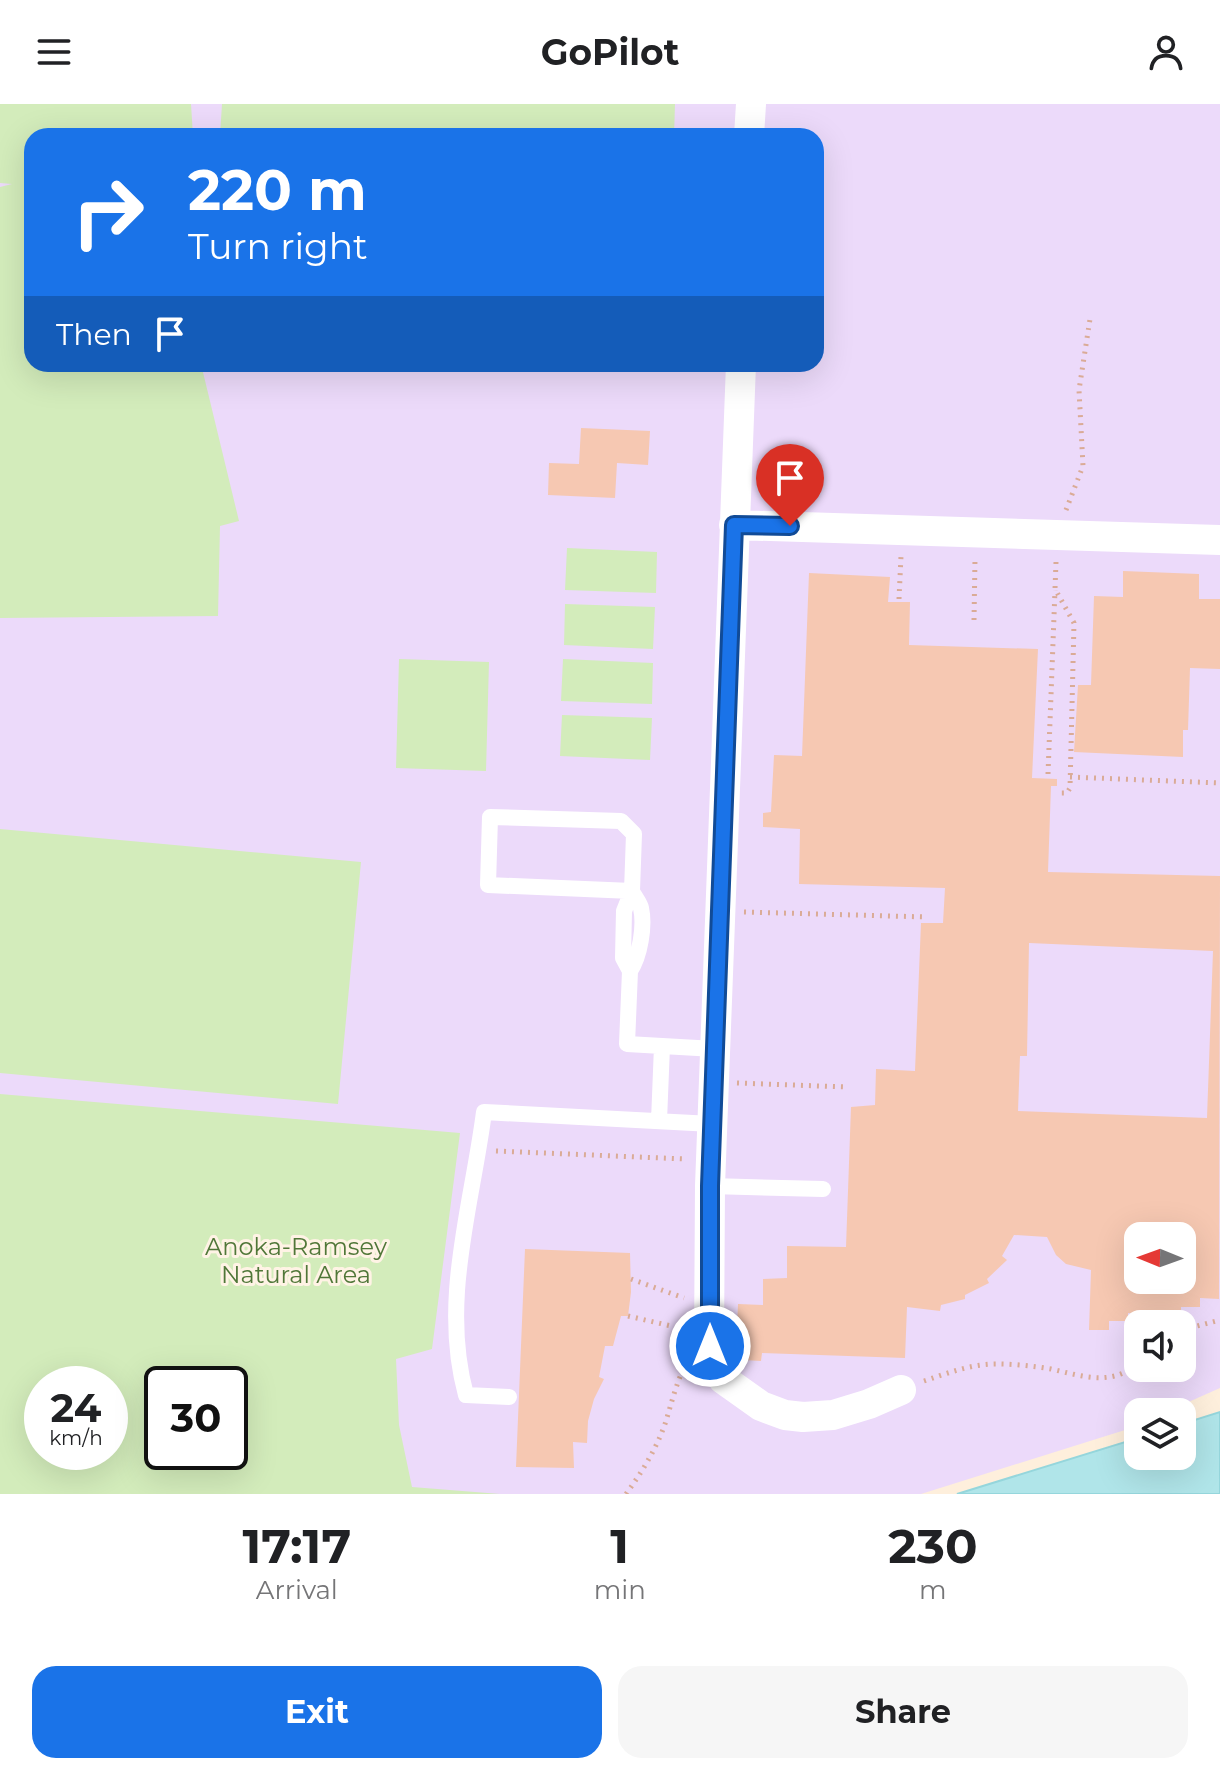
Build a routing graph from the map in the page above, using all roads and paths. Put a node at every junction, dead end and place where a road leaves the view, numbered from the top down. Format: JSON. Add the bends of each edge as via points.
{"nodes":[{"id":1,"x":751,"y":104,"type":"edge"},
{"id":2,"x":750,"y":128,"type":"edge"},
{"id":3,"x":1090,"y":319,"type":"dead end"},
{"id":4,"x":741,"y":372,"type":"edge"},
{"id":5,"x":734,"y":525,"type":"junction"},
{"id":6,"x":1220,"y":540,"type":"edge"},
{"id":7,"x":1057,"y":542,"type":"junction"},
{"id":8,"x":901,"y":547,"type":"dead end"},
{"id":9,"x":975,"y":550,"type":"dead end"},
{"id":10,"x":1055,"y":589,"type":"junction"},
{"id":11,"x":899,"y":599,"type":"dead end"},
{"id":12,"x":974,"y":620,"type":"dead end"},
{"id":13,"x":1048,"y":774,"type":"dead end"},
{"id":14,"x":1070,"y":777,"type":"junction"},
{"id":15,"x":1220,"y":783,"type":"edge"},
{"id":16,"x":1057,"y":793,"type":"dead end"},
{"id":17,"x":632,"y":891,"type":"junction"},
{"id":18,"x":739,"y":912,"type":"dead end"},
{"id":19,"x":927,"y":917,"type":"dead end"},
{"id":20,"x":662,"y":1046,"type":"junction"},
{"id":21,"x":715,"y":1049,"type":"junction"},
{"id":22,"x":732,"y":1083,"type":"dead end"},
{"id":23,"x":847,"y":1087,"type":"dead end"},
{"id":24,"x":659,"y":1121,"type":"junction"},
{"id":25,"x":712,"y":1124,"type":"junction"},
{"id":26,"x":479,"y":1150,"type":"junction"},
{"id":27,"x":710,"y":1173,"type":"junction"},
{"id":28,"x":823,"y":1189,"type":"dead end"},
{"id":29,"x":628,"y":1316,"type":"dead end"},
{"id":30,"x":1220,"y":1320,"type":"edge"},
{"id":31,"x":1196,"y":1326,"type":"edge"},
{"id":32,"x":699,"y":1338,"type":"junction"},
{"id":33,"x":1124,"y":1374,"type":"edge"},
{"id":34,"x":901,"y":1390,"type":"joint"},
{"id":35,"x":509,"y":1397,"type":"dead end"},
{"id":36,"x":626,"y":1494,"type":"edge"}],
"edges":[{"from":1,"to":2,"type":"street"},
{"from":3,"to":7,"type":"path","via":[[1079,390],[1083,466]]},
{"from":4,"to":5,"type":"street"},
{"from":5,"to":7,"type":"street"},
{"from":5,"to":21,"type":"street"},
{"from":6,"to":7,"type":"street"},
{"from":7,"to":10,"type":"path"},
{"from":8,"to":11,"type":"path"},
{"from":9,"to":12,"type":"path"},
{"from":10,"to":13,"type":"path"},
{"from":10,"to":14,"type":"path","via":[[1074,623]]},
{"from":14,"to":15,"type":"path"},
{"from":14,"to":16,"type":"path","via":[[1067,793]]},
{"from":17,"to":17,"type":"lane","via":[[634,834],[621,821],[490,817],[488,885]]},
{"from":17,"to":20,"type":"lane","via":[[623,920],[623,958],[630,971],[627,1044]]},
{"from":18,"to":19,"type":"path"},
{"from":20,"to":21,"type":"lane"},
{"from":20,"to":24,"type":"lane"},
{"from":21,"to":25,"type":"street"},
{"from":22,"to":23,"type":"path"},
{"from":24,"to":25,"type":"lane"},
{"from":24,"to":26,"type":"lane","via":[[484,1112]]},
{"from":25,"to":27,"type":"street"},
{"from":26,"to":27,"type":"path"},
{"from":26,"to":35,"type":"lane","via":[[456,1283],[459,1368],[466,1395]]},
{"from":27,"to":28,"type":"lane"},
{"from":27,"to":32,"type":"street"},
{"from":29,"to":32,"type":"path"},
{"from":30,"to":31,"type":"path"},
{"from":32,"to":34,"type":"street","via":[[723,1379],[761,1406],[785,1415],[833,1415]]},
{"from":32,"to":36,"type":"path","via":[[645,1468]]},
{"from":33,"to":34,"type":"path","via":[[1091,1379],[1049,1369],[976,1365]]}]}
